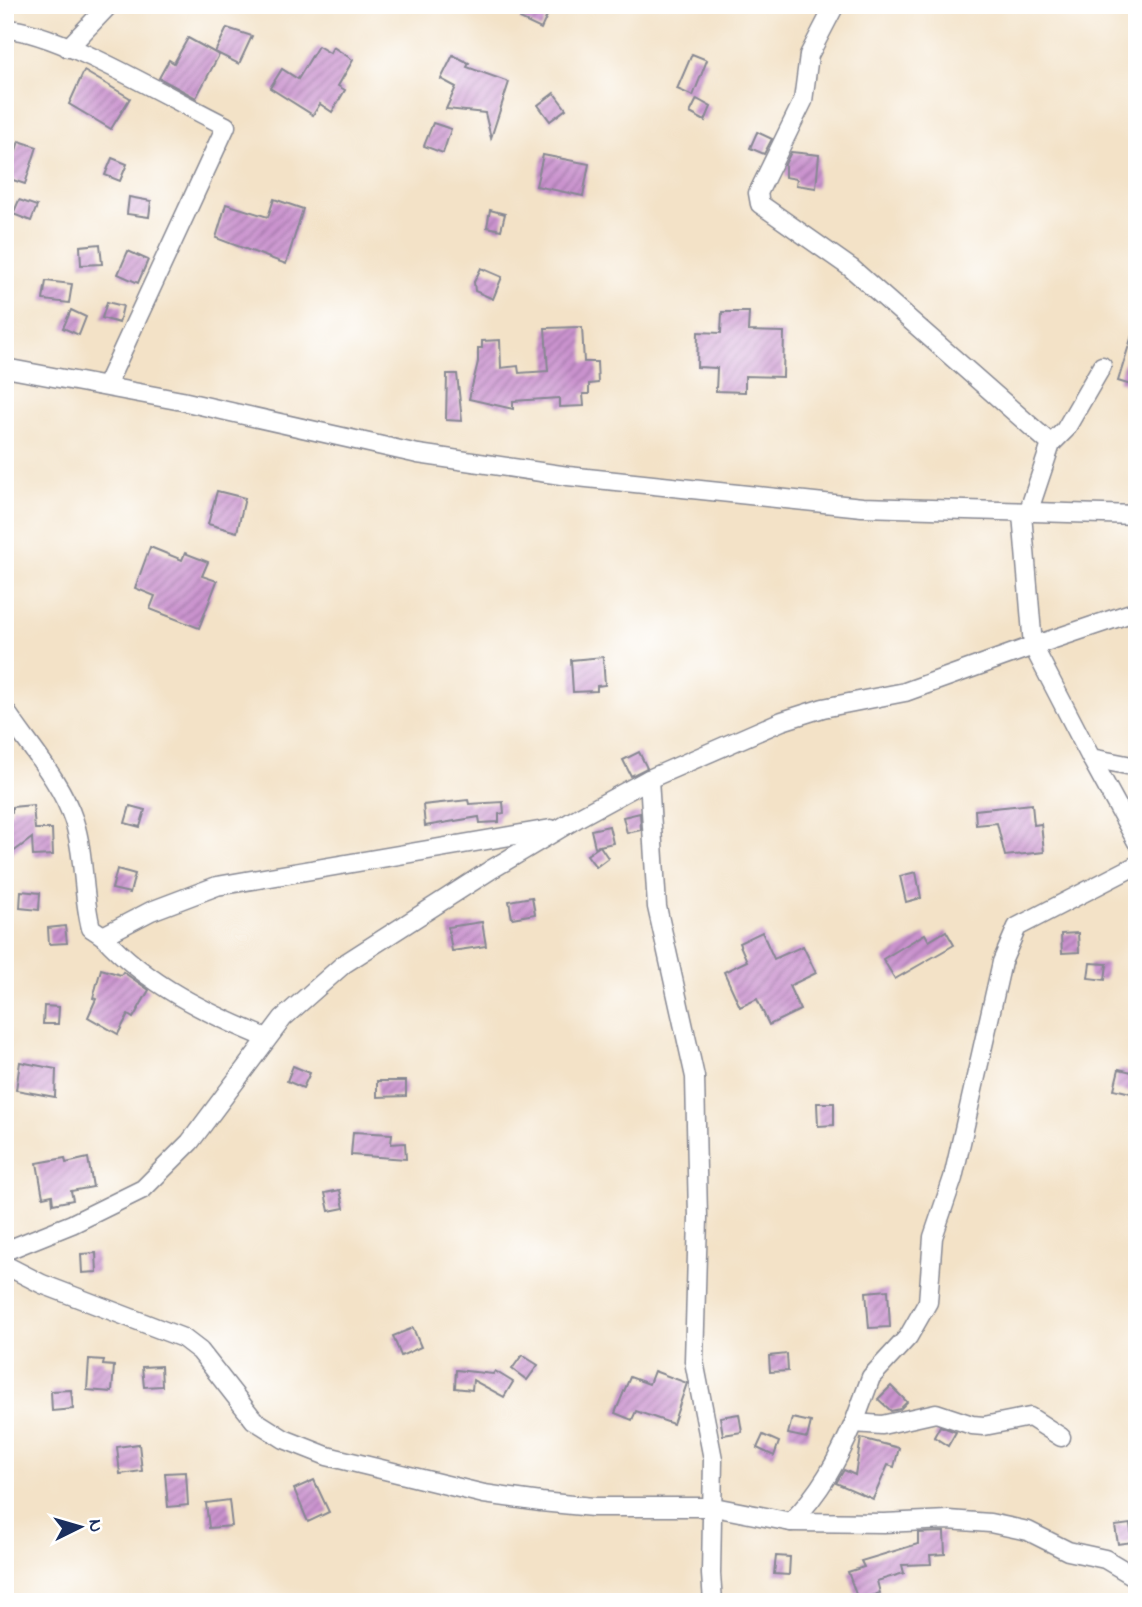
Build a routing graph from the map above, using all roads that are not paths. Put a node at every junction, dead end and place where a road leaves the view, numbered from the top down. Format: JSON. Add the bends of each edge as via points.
{"nodes":[{"id":1,"x":109,"y":5,"type":"edge"},
{"id":2,"x":835,"y":5,"type":"edge"},
{"id":3,"x":5,"y":29,"type":"edge"},
{"id":4,"x":68,"y":48,"type":"junction"},
{"id":5,"x":1102,"y":366,"type":"dead end"},
{"id":6,"x":5,"y":368,"type":"edge"},
{"id":7,"x":106,"y":386,"type":"junction"},
{"id":8,"x":1051,"y":444,"type":"junction"},
{"id":9,"x":1025,"y":514,"type":"junction"},
{"id":10,"x":1137,"y":515,"type":"edge"},
{"id":11,"x":1137,"y":611,"type":"edge"},
{"id":12,"x":1033,"y":646,"type":"junction"},
{"id":13,"x":5,"y":710,"type":"edge"},
{"id":14,"x":1091,"y":758,"type":"junction"},
{"id":15,"x":1137,"y":767,"type":"edge"},
{"id":16,"x":649,"y":779,"type":"junction"},
{"id":17,"x":562,"y":827,"type":"junction"},
{"id":18,"x":1137,"y":842,"type":"edge"},
{"id":19,"x":1137,"y":865,"type":"edge"},
{"id":20,"x":103,"y":936,"type":"junction"},
{"id":21,"x":267,"y":1038,"type":"junction"},
{"id":22,"x":5,"y":1251,"type":"edge"},
{"id":23,"x":5,"y":1265,"type":"edge"},
{"id":24,"x":854,"y":1423,"type":"junction"},
{"id":25,"x":1061,"y":1437,"type":"dead end"},
{"id":26,"x":714,"y":1507,"type":"junction"},
{"id":27,"x":791,"y":1522,"type":"junction"},
{"id":28,"x":1137,"y":1578,"type":"edge"},
{"id":29,"x":713,"y":1602,"type":"edge"}],
"edges":[{"from":1,"to":4,"type":"street"},
{"from":2,"to":8,"type":"street","via":[[809,55],[807,88],[758,192],[760,204],[851,268]]},
{"from":3,"to":4,"type":"street"},
{"from":4,"to":7,"type":"street","via":[[226,126]]},
{"from":5,"to":8,"type":"street","via":[[1065,430]]},
{"from":6,"to":7,"type":"street"},
{"from":7,"to":9,"type":"street","via":[[418,454],[568,476],[862,507]]},
{"from":8,"to":9,"type":"street"},
{"from":9,"to":10,"type":"street"},
{"from":9,"to":12,"type":"street"},
{"from":11,"to":12,"type":"street"},
{"from":12,"to":14,"type":"street"},
{"from":12,"to":16,"type":"street","via":[[905,692],[782,720]]},
{"from":13,"to":20,"type":"street","via":[[74,821],[88,917],[91,928]]},
{"from":14,"to":15,"type":"street"},
{"from":14,"to":18,"type":"street"},
{"from":16,"to":17,"type":"street"},
{"from":16,"to":26,"type":"street","via":[[657,907],[695,1077],[694,1361],[713,1460]]},
{"from":17,"to":20,"type":"street","via":[[217,886],[150,911]]},
{"from":17,"to":21,"type":"street","via":[[344,964],[282,1018]]},
{"from":19,"to":24,"type":"street","via":[[1017,928],[1010,940],[953,1178],[933,1237],[928,1302],[908,1337],[871,1377]]},
{"from":20,"to":21,"type":"street","via":[[154,982],[220,1019]]},
{"from":21,"to":22,"type":"street","via":[[190,1142],[143,1189]]},
{"from":23,"to":26,"type":"street","via":[[183,1338],[200,1351],[254,1420],[284,1439],[327,1456],[518,1499],[593,1507]]},
{"from":24,"to":25,"type":"street","via":[[882,1425],[936,1413],[984,1426],[1030,1416]]},
{"from":24,"to":27,"type":"street","via":[[827,1477]]},
{"from":26,"to":27,"type":"street"},
{"from":26,"to":29,"type":"street"},
{"from":27,"to":28,"type":"street","via":[[948,1520],[1009,1526],[1068,1551],[1105,1559]]}]}
